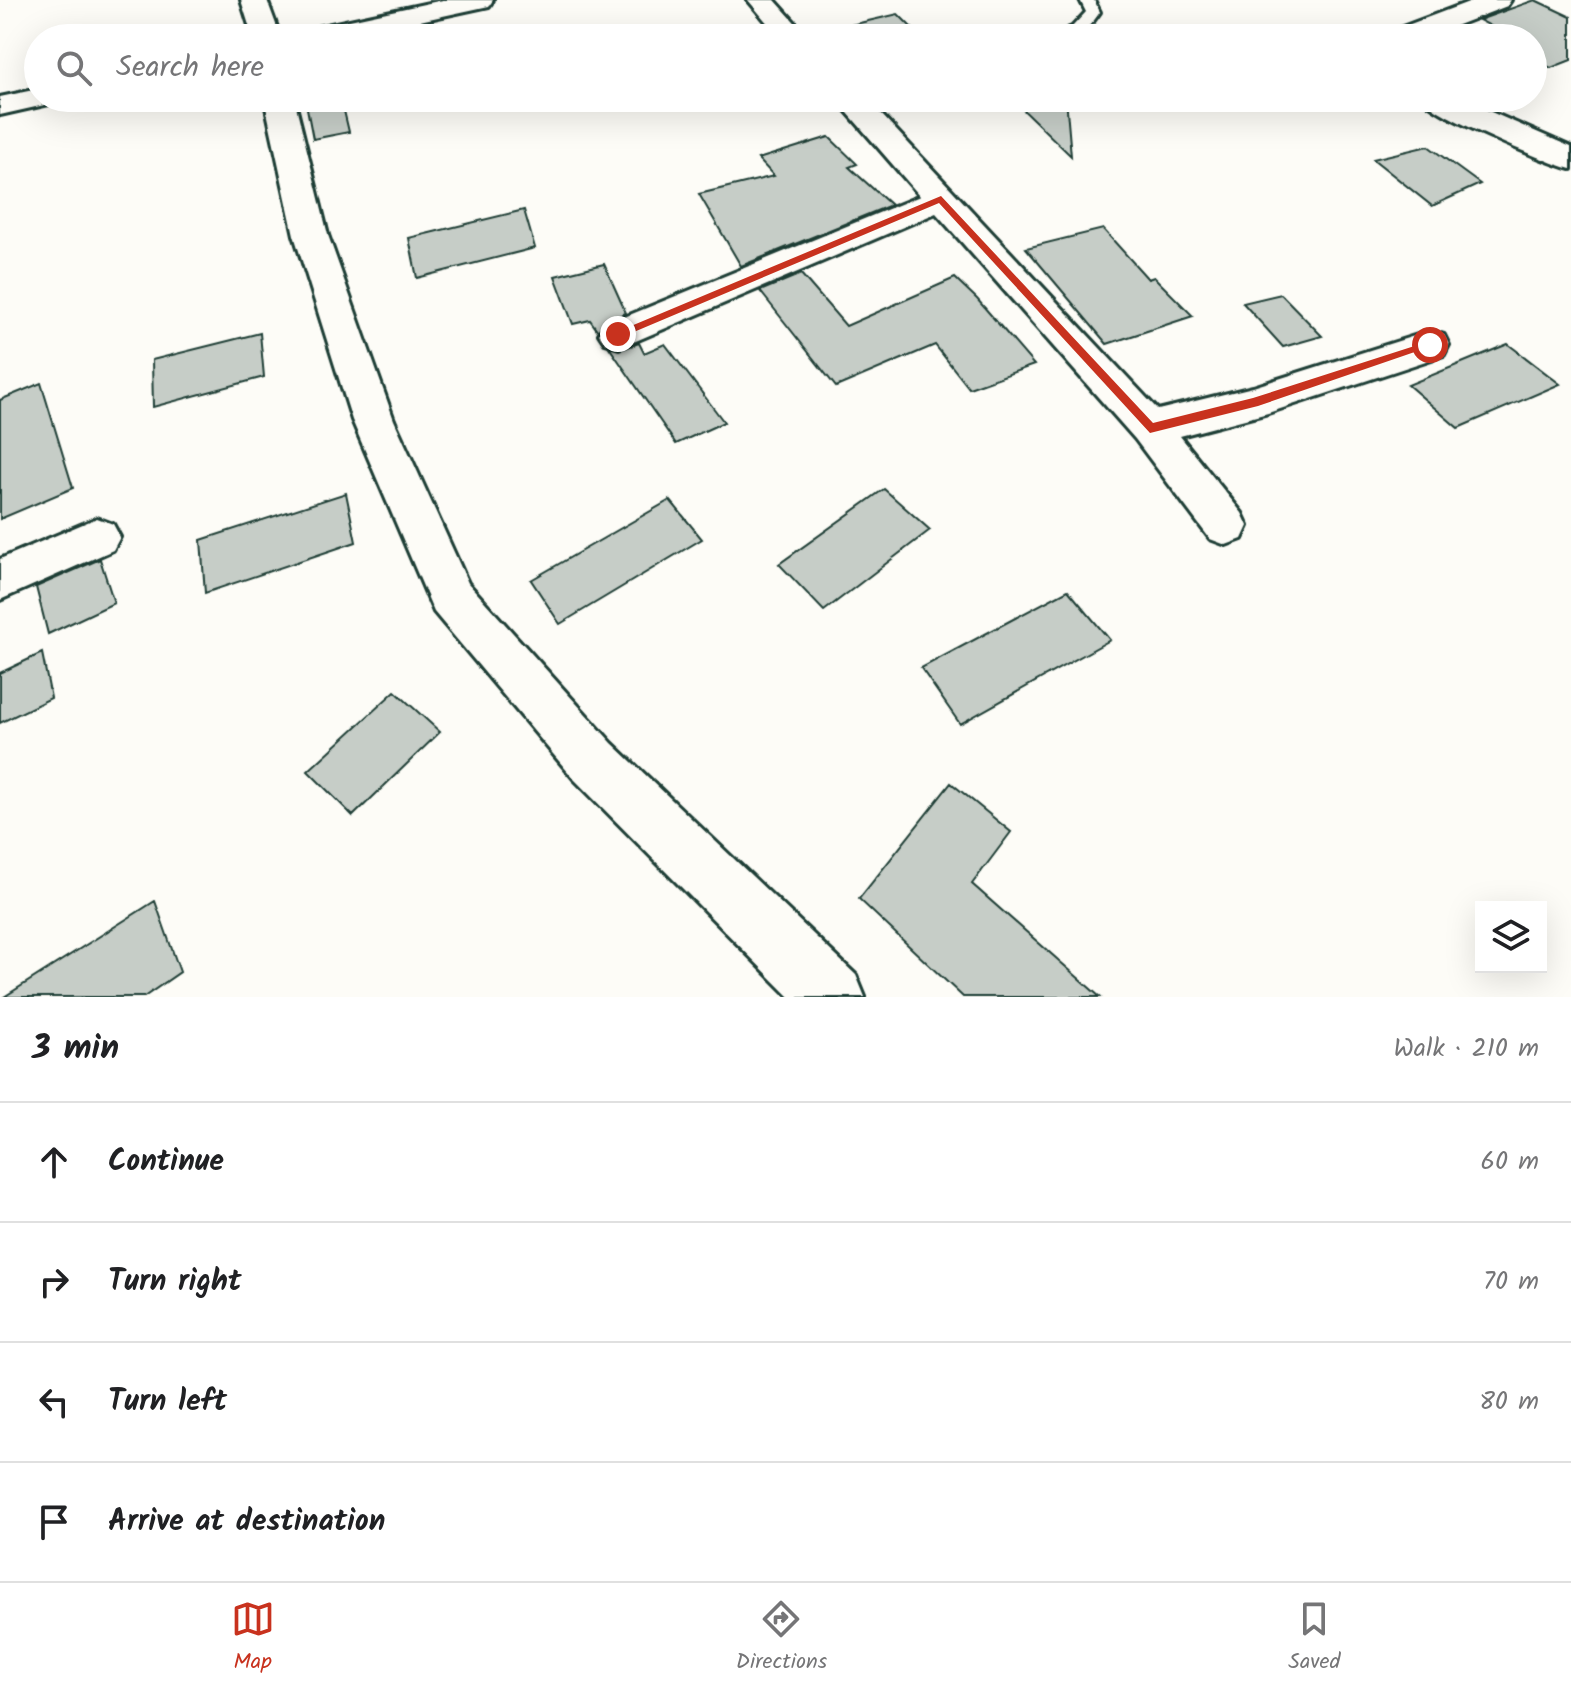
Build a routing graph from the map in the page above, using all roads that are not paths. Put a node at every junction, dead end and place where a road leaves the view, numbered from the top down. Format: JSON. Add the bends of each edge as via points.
{"nodes":[{"id":1,"x":254,"y":0,"type":"edge"},
{"id":2,"x":480,"y":0,"type":"edge"},
{"id":3,"x":761,"y":0,"type":"edge"},
{"id":4,"x":1087,"y":0,"type":"edge"},
{"id":5,"x":1498,"y":0,"type":"edge"},
{"id":6,"x":415,"y":6,"type":"edge"},
{"id":7,"x":262,"y":24,"type":"edge"},
{"id":8,"x":352,"y":24,"type":"edge"},
{"id":9,"x":782,"y":24,"type":"edge"},
{"id":10,"x":1086,"y":24,"type":"edge"},
{"id":11,"x":1435,"y":24,"type":"edge"},
{"id":12,"x":24,"y":101,"type":"edge"},
{"id":13,"x":0,"y":106,"type":"edge"},
{"id":14,"x":282,"y":112,"type":"edge"},
{"id":15,"x":863,"y":112,"type":"edge"},
{"id":16,"x":1463,"y":112,"type":"edge"},
{"id":17,"x":1571,"y":159,"type":"edge"},
{"id":18,"x":941,"y":199,"type":"junction"},
{"id":19,"x":618,"y":334,"type":"dead end"},
{"id":20,"x":1430,"y":345,"type":"dead end"},
{"id":21,"x":1150,"y":428,"type":"junction"},
{"id":22,"x":1226,"y":526,"type":"dead end"},
{"id":23,"x":97,"y":537,"type":"dead end"},
{"id":24,"x":0,"y":580,"type":"edge"},
{"id":25,"x":834,"y":997,"type":"edge"}],
"edges":[{"from":1,"to":7,"type":"street"},
{"from":2,"to":6,"type":"street"},
{"from":3,"to":9,"type":"street"},
{"from":4,"to":10,"type":"lane","via":[[1093,12]]},
{"from":5,"to":11,"type":"street"},
{"from":6,"to":8,"type":"street"},
{"from":12,"to":13,"type":"street"},
{"from":14,"to":25,"type":"street","via":[[311,235],[373,420],[451,597],[593,761]]},
{"from":15,"to":18,"type":"street"},
{"from":16,"to":17,"type":"street"},
{"from":18,"to":19,"type":"street"},
{"from":18,"to":21,"type":"street"},
{"from":20,"to":21,"type":"street","via":[[1254,402]]},
{"from":21,"to":22,"type":"street"},
{"from":23,"to":24,"type":"street"}]}
